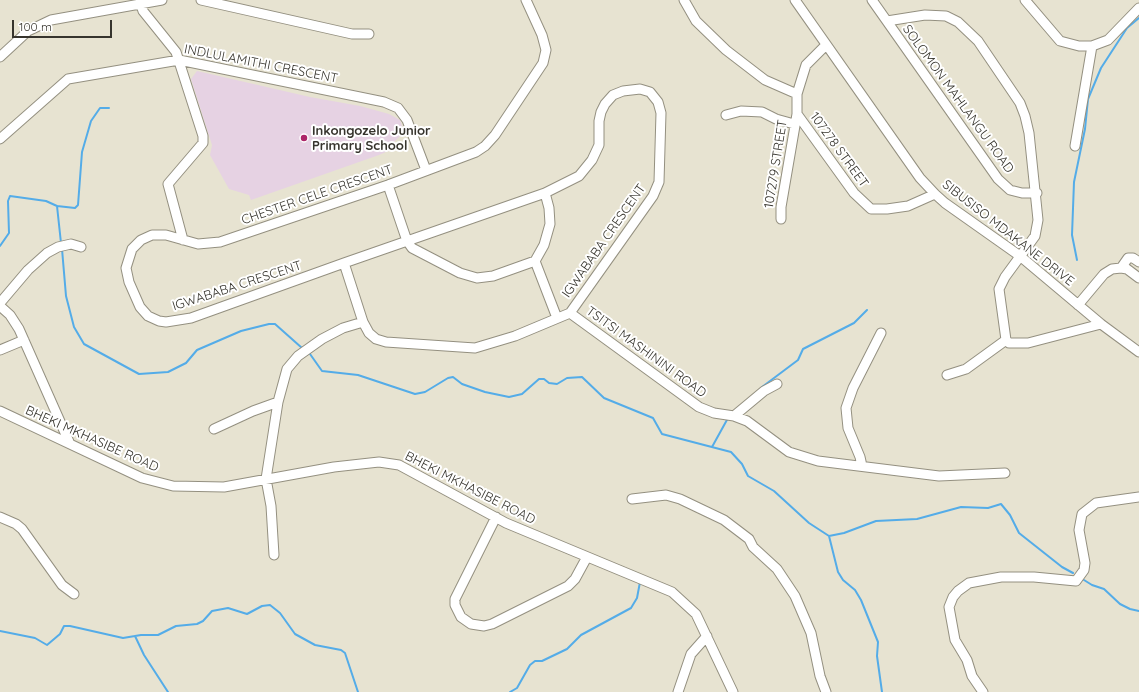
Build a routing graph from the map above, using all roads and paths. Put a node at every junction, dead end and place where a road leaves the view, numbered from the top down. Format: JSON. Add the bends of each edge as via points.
{"nodes":[{"id":1,"x":162,"y":0,"type":"edge"},
{"id":2,"x":201,"y":0,"type":"edge"},
{"id":3,"x":526,"y":0,"type":"edge"},
{"id":4,"x":684,"y":0,"type":"edge"},
{"id":5,"x":794,"y":0,"type":"edge"},
{"id":6,"x":872,"y":0,"type":"edge"},
{"id":7,"x":1025,"y":0,"type":"edge"},
{"id":8,"x":125,"y":3,"type":"edge"},
{"id":9,"x":141,"y":5,"type":"junction"},
{"id":10,"x":1139,"y":8,"type":"edge"},
{"id":11,"x":887,"y":21,"type":"junction"},
{"id":12,"x":368,"y":34,"type":"dead end"},
{"id":13,"x":826,"y":45,"type":"junction"},
{"id":14,"x":1092,"y":46,"type":"junction"},
{"id":15,"x":0,"y":57,"type":"edge"},
{"id":16,"x":179,"y":60,"type":"junction"},
{"id":17,"x":797,"y":94,"type":"junction"},
{"id":18,"x":797,"y":114,"type":"junction"},
{"id":19,"x":726,"y":115,"type":"dead end"},
{"id":20,"x":794,"y":124,"type":"junction"},
{"id":21,"x":0,"y":139,"type":"edge"},
{"id":22,"x":1075,"y":146,"type":"dead end"},
{"id":23,"x":426,"y":170,"type":"junction"},
{"id":24,"x":388,"y":185,"type":"junction"},
{"id":25,"x":1036,"y":193,"type":"junction"},
{"id":26,"x":545,"y":194,"type":"junction"},
{"id":27,"x":935,"y":194,"type":"junction"},
{"id":28,"x":781,"y":219,"type":"dead end"},
{"id":29,"x":183,"y":240,"type":"junction"},
{"id":30,"x":407,"y":241,"type":"junction"},
{"id":31,"x":81,"y":247,"type":"dead end"},
{"id":32,"x":1019,"y":257,"type":"junction"},
{"id":33,"x":535,"y":261,"type":"junction"},
{"id":34,"x":1139,"y":262,"type":"edge"},
{"id":35,"x":344,"y":263,"type":"junction"},
{"id":36,"x":1121,"y":268,"type":"junction"},
{"id":37,"x":1139,"y":278,"type":"edge"},
{"id":38,"x":0,"y":303,"type":"edge"},
{"id":39,"x":1078,"y":305,"type":"junction"},
{"id":40,"x":0,"y":306,"type":"edge"},
{"id":41,"x":570,"y":313,"type":"junction"},
{"id":42,"x":557,"y":318,"type":"junction"},
{"id":43,"x":363,"y":322,"type":"junction"},
{"id":44,"x":1101,"y":324,"type":"junction"},
{"id":45,"x":881,"y":333,"type":"dead end"},
{"id":46,"x":24,"y":340,"type":"junction"},
{"id":47,"x":1006,"y":340,"type":"junction"},
{"id":48,"x":0,"y":350,"type":"edge"},
{"id":49,"x":1139,"y":352,"type":"edge"},
{"id":50,"x":946,"y":375,"type":"dead end"},
{"id":51,"x":777,"y":384,"type":"dead end"},
{"id":52,"x":278,"y":402,"type":"junction"},
{"id":53,"x":0,"y":411,"type":"edge"},
{"id":54,"x":734,"y":416,"type":"junction"},
{"id":55,"x":214,"y":428,"type":"dead end"},
{"id":56,"x":70,"y":444,"type":"junction"},
{"id":57,"x":862,"y":466,"type":"junction"},
{"id":58,"x":1005,"y":473,"type":"dead end"},
{"id":59,"x":266,"y":479,"type":"junction"},
{"id":60,"x":1139,"y":497,"type":"edge"},
{"id":61,"x":632,"y":499,"type":"dead end"},
{"id":62,"x":0,"y":517,"type":"edge"},
{"id":63,"x":496,"y":517,"type":"junction"},
{"id":64,"x":274,"y":555,"type":"dead end"},
{"id":65,"x":587,"y":557,"type":"junction"},
{"id":66,"x":74,"y":594,"type":"dead end"},
{"id":67,"x":707,"y":636,"type":"junction"},
{"id":68,"x":678,"y":692,"type":"edge"},
{"id":69,"x":734,"y":692,"type":"edge"},
{"id":70,"x":826,"y":692,"type":"edge"},
{"id":71,"x":983,"y":692,"type":"edge"}],
"edges":[{"from":1,"to":9,"type":"street"},
{"from":2,"to":12,"type":"street","via":[[352,34]]},
{"from":3,"to":23,"type":"street","name":"CHESTER CELE CRESCENT","via":[[542,35],[546,50],[543,63],[485,146],[476,152]]},
{"from":4,"to":17,"type":"street","via":[[696,22],[726,50],[764,80]]},
{"from":5,"to":13,"type":"street","name":"SIBUSISO MDAKANE DRIVE"},
{"from":6,"to":11,"type":"street","name":"SOLOMON MAHLANGU ROAD"},
{"from":7,"to":14,"type":"street","via":[[1060,41],[1070,45]]},
{"from":8,"to":9,"type":"street"},
{"from":8,"to":15,"type":"street","via":[[39,24]]},
{"from":9,"to":16,"type":"street"},
{"from":10,"to":14,"type":"street","via":[[1108,40]]},
{"from":11,"to":25,"type":"street","name":"SOLOMON MAHLANGU ROAD","via":[[998,179],[1010,190]]},
{"from":11,"to":25,"type":"street","via":[[925,15],[946,16],[962,24],[972,34],[1023,109],[1029,133]]},
{"from":13,"to":17,"type":"street","name":"107278 STREET","via":[[806,65]]},
{"from":13,"to":27,"type":"street","name":"SIBUSISO MDAKANE DRIVE","via":[[920,178]]},
{"from":14,"to":22,"type":"street"},
{"from":16,"to":21,"type":"street","name":"INDLULAMITHI CRESCENT","via":[[68,79]]},
{"from":16,"to":23,"type":"street","name":"INDLULAMITHI CRESCENT","via":[[388,103],[398,108],[407,120]]},
{"from":16,"to":29,"type":"street","via":[[201,126],[203,143],[168,184]]},
{"from":17,"to":18,"type":"street","name":"107278 STREET"},
{"from":18,"to":20,"type":"street","name":"107279 STREET"},
{"from":18,"to":27,"type":"street","name":"107278 STREET","via":[[854,193],[871,209],[908,206]]},
{"from":19,"to":20,"type":"street","via":[[762,112]]},
{"from":20,"to":28,"type":"street","name":"107279 STREET","via":[[782,194]]},
{"from":23,"to":24,"type":"street","name":"CHESTER CELE CRESCENT"},
{"from":24,"to":29,"type":"street","name":"CHESTER CELE CRESCENT","via":[[220,242],[198,244]]},
{"from":24,"to":30,"type":"street"},
{"from":25,"to":32,"type":"street","via":[[1035,236]]},
{"from":26,"to":30,"type":"street","name":"IGWABABA CRESCENT"},
{"from":26,"to":33,"type":"street","via":[[550,224],[544,245]]},
{"from":26,"to":41,"type":"street","name":"IGWABABA CRESCENT","via":[[579,176],[592,160],[599,145],[601,112],[608,100],[631,89],[645,90],[655,96],[661,113],[659,182],[653,196]]},
{"from":27,"to":32,"type":"street","name":"SIBUSISO MDAKANE DRIVE"},
{"from":29,"to":35,"type":"street","name":"IGWABABA CRESCENT","via":[[166,235],[152,236],[135,244],[129,254],[126,274],[140,307],[148,316],[159,321],[191,318]]},
{"from":30,"to":33,"type":"street","via":[[418,252],[477,278],[493,276]]},
{"from":30,"to":35,"type":"street","name":"IGWABABA CRESCENT"},
{"from":31,"to":38,"type":"street","via":[[71,244],[47,253],[28,270]]},
{"from":32,"to":39,"type":"street","name":"SIBUSISO MDAKANE DRIVE"},
{"from":32,"to":47,"type":"street","via":[[999,289]]},
{"from":33,"to":42,"type":"street"},
{"from":34,"to":36,"type":"street","via":[[1134,258],[1128,258]]},
{"from":35,"to":43,"type":"street","name":"IGWABABA CRESCENT"},
{"from":36,"to":37,"type":"street"},
{"from":36,"to":39,"type":"street","via":[[1112,269],[1104,274]]},
{"from":39,"to":44,"type":"street","name":"SIBUSISO MDAKANE DRIVE"},
{"from":40,"to":46,"type":"street","via":[[14,320]]},
{"from":41,"to":42,"type":"street","name":"IGWABABA CRESCENT"},
{"from":41,"to":54,"type":"street","name":"TSITSI MASHININI ROAD","via":[[699,407],[714,413]]},
{"from":42,"to":43,"type":"street","name":"IGWABABA CRESCENT","via":[[531,331],[475,348],[386,342],[376,339],[369,333]]},
{"from":43,"to":52,"type":"street","via":[[332,333],[295,360],[287,369]]},
{"from":44,"to":47,"type":"street","via":[[1028,342],[1009,343]]},
{"from":44,"to":49,"type":"street","name":"SIBUSISO MDAKANE DRIVE"},
{"from":45,"to":57,"type":"street","via":[[853,388],[846,408],[848,428]]},
{"from":46,"to":48,"type":"street"},
{"from":46,"to":56,"type":"street"},
{"from":47,"to":50,"type":"street","via":[[966,369]]},
{"from":51,"to":54,"type":"street","via":[[764,391]]},
{"from":52,"to":55,"type":"street"},
{"from":52,"to":59,"type":"street"},
{"from":53,"to":56,"type":"street","name":"BHEKI MKHASIBE ROAD"},
{"from":54,"to":57,"type":"street","name":"TSITSI MASHININI ROAD","via":[[759,428],[789,452],[818,461]]},
{"from":56,"to":59,"type":"street","name":"BHEKI MKHASIBE ROAD","via":[[159,484],[224,488]]},
{"from":57,"to":58,"type":"street","name":"TSITSI MASHININI ROAD","via":[[939,476]]},
{"from":59,"to":63,"type":"street","name":"BHEKI MKHASIBE ROAD","via":[[334,467],[378,462],[391,464],[409,469]]},
{"from":59,"to":64,"type":"street","via":[[271,506]]},
{"from":60,"to":71,"type":"street","via":[[1103,501],[1082,514],[1079,530],[1085,564],[1076,581],[1001,577],[969,583],[953,596],[950,607],[956,640],[972,676]]},
{"from":61,"to":70,"type":"street","via":[[666,495],[680,499],[724,520],[749,539],[753,548],[777,569],[795,596],[811,633]]},
{"from":62,"to":66,"type":"street","via":[[22,529],[62,585]]},
{"from":63,"to":65,"type":"street","name":"BHEKI MKHASIBE ROAD"},
{"from":63,"to":65,"type":"street","via":[[454,599],[461,617],[470,624],[492,624],[568,586],[575,579]]},
{"from":65,"to":67,"type":"street","name":"BHEKI MKHASIBE ROAD","via":[[672,592],[696,614]]},
{"from":67,"to":68,"type":"street","via":[[691,654]]},
{"from":67,"to":69,"type":"street","name":"BHEKI MKHASIBE ROAD"}]}
